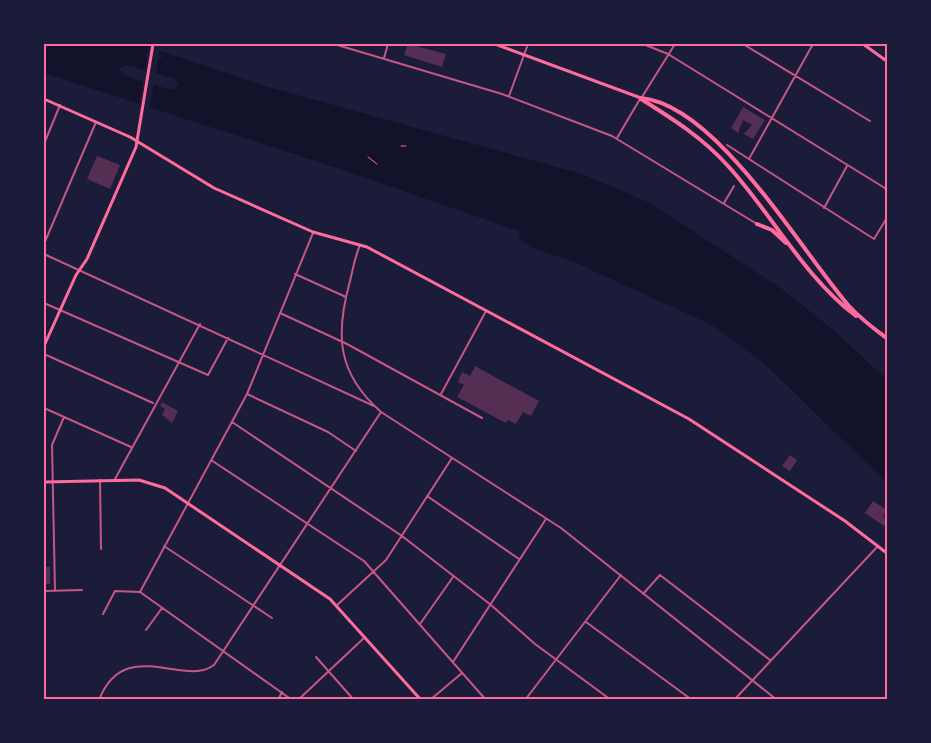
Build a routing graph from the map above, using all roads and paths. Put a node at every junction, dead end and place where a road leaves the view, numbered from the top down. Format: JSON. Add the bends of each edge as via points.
{"nodes":[{"id":1,"x":334,"y":44,"type":"edge"},
{"id":2,"x":388,"y":44,"type":"edge"},
{"id":3,"x":495,"y":44,"type":"edge"},
{"id":4,"x":528,"y":44,"type":"edge"},
{"id":5,"x":642,"y":44,"type":"edge"},
{"id":6,"x":675,"y":44,"type":"edge"},
{"id":7,"x":743,"y":44,"type":"edge"},
{"id":8,"x":813,"y":44,"type":"edge"},
{"id":9,"x":863,"y":44,"type":"edge"},
{"id":10,"x":872,"y":44,"type":"edge"},
{"id":11,"x":154,"y":45,"type":"edge"},
{"id":12,"x":869,"y":48,"type":"junction"},
{"id":13,"x":524,"y":53,"type":"junction"},
{"id":14,"x":668,"y":54,"type":"junction"},
{"id":15,"x":384,"y":58,"type":"junction"},
{"id":16,"x":888,"y":62,"type":"edge"},
{"id":17,"x":795,"y":75,"type":"junction"},
{"id":18,"x":509,"y":96,"type":"junction"},
{"id":19,"x":641,"y":98,"type":"junction"},
{"id":20,"x":44,"y":99,"type":"edge"},
{"id":21,"x":60,"y":105,"type":"junction"},
{"id":22,"x":772,"y":118,"type":"junction"},
{"id":23,"x":870,"y":121,"type":"dead end"},
{"id":24,"x":97,"y":122,"type":"junction"},
{"id":25,"x":617,"y":138,"type":"junction"},
{"id":26,"x":138,"y":141,"type":"junction"},
{"id":27,"x":44,"y":144,"type":"edge"},
{"id":28,"x":727,"y":145,"type":"dead end"},
{"id":29,"x":399,"y":146,"type":"dead end"},
{"id":30,"x":405,"y":146,"type":"dead end"},
{"id":31,"x":368,"y":157,"type":"dead end"},
{"id":32,"x":748,"y":160,"type":"junction"},
{"id":33,"x":377,"y":164,"type":"dead end"},
{"id":34,"x":848,"y":165,"type":"junction"},
{"id":35,"x":734,"y":186,"type":"dead end"},
{"id":36,"x":888,"y":190,"type":"edge"},
{"id":37,"x":724,"y":203,"type":"junction"},
{"id":38,"x":824,"y":208,"type":"junction"},
{"id":39,"x":888,"y":216,"type":"edge"},
{"id":40,"x":757,"y":224,"type":"joint"},
{"id":41,"x":313,"y":232,"type":"junction"},
{"id":42,"x":44,"y":244,"type":"edge"},
{"id":43,"x":360,"y":245,"type":"junction"},
{"id":44,"x":44,"y":254,"type":"edge"},
{"id":45,"x":799,"y":255,"type":"junction"},
{"id":46,"x":79,"y":270,"type":"junction"},
{"id":47,"x":296,"y":274,"type":"junction"},
{"id":48,"x":346,"y":297,"type":"junction"},
{"id":49,"x":44,"y":303,"type":"edge"},
{"id":50,"x":60,"y":310,"type":"junction"},
{"id":51,"x":486,"y":310,"type":"junction"},
{"id":52,"x":280,"y":313,"type":"junction"},
{"id":53,"x":200,"y":324,"type":"junction"},
{"id":54,"x":229,"y":338,"type":"junction"},
{"id":55,"x":888,"y":339,"type":"edge"},
{"id":56,"x":341,"y":341,"type":"junction"},
{"id":57,"x":44,"y":346,"type":"edge"},
{"id":58,"x":44,"y":354,"type":"edge"},
{"id":59,"x":264,"y":354,"type":"junction"},
{"id":60,"x":177,"y":362,"type":"junction"},
{"id":61,"x":247,"y":394,"type":"junction"},
{"id":62,"x":441,"y":394,"type":"junction"},
{"id":63,"x":154,"y":404,"type":"junction"},
{"id":64,"x":374,"y":406,"type":"junction"},
{"id":65,"x":44,"y":408,"type":"edge"},
{"id":66,"x":381,"y":412,"type":"junction"},
{"id":67,"x":64,"y":417,"type":"junction"},
{"id":68,"x":482,"y":418,"type":"dead end"},
{"id":69,"x":232,"y":422,"type":"junction"},
{"id":70,"x":131,"y":447,"type":"junction"},
{"id":71,"x":356,"y":451,"type":"junction"},
{"id":72,"x":452,"y":458,"type":"junction"},
{"id":73,"x":211,"y":460,"type":"junction"},
{"id":74,"x":100,"y":480,"type":"junction"},
{"id":75,"x":115,"y":480,"type":"junction"},
{"id":76,"x":53,"y":481,"type":"junction"},
{"id":77,"x":44,"y":482,"type":"edge"},
{"id":78,"x":331,"y":489,"type":"junction"},
{"id":79,"x":428,"y":496,"type":"junction"},
{"id":80,"x":188,"y":502,"type":"junction"},
{"id":81,"x":546,"y":519,"type":"junction"},
{"id":82,"x":307,"y":525,"type":"junction"},
{"id":83,"x":402,"y":536,"type":"junction"},
{"id":84,"x":164,"y":546,"type":"junction"},
{"id":85,"x":878,"y":546,"type":"junction"},
{"id":86,"x":101,"y":549,"type":"dead end"},
{"id":87,"x":888,"y":554,"type":"edge"},
{"id":88,"x":519,"y":559,"type":"junction"},
{"id":89,"x":281,"y":565,"type":"junction"},
{"id":90,"x":373,"y":572,"type":"junction"},
{"id":91,"x":621,"y":575,"type":"junction"},
{"id":92,"x":453,"y":577,"type":"junction"},
{"id":93,"x":82,"y":590,"type":"dead end"},
{"id":94,"x":44,"y":591,"type":"edge"},
{"id":95,"x":55,"y":591,"type":"junction"},
{"id":96,"x":140,"y":592,"type":"junction"},
{"id":97,"x":643,"y":594,"type":"junction"},
{"id":98,"x":490,"y":605,"type":"junction"},
{"id":99,"x":254,"y":606,"type":"junction"},
{"id":100,"x":336,"y":606,"type":"junction"},
{"id":101,"x":162,"y":608,"type":"junction"},
{"id":102,"x":103,"y":614,"type":"dead end"},
{"id":103,"x":272,"y":618,"type":"dead end"},
{"id":104,"x":586,"y":622,"type":"junction"},
{"id":105,"x":419,"y":625,"type":"junction"},
{"id":106,"x":146,"y":630,"type":"dead end"},
{"id":107,"x":365,"y":637,"type":"junction"},
{"id":108,"x":224,"y":651,"type":"junction"},
{"id":109,"x":316,"y":657,"type":"dead end"},
{"id":110,"x":556,"y":660,"type":"junction"},
{"id":111,"x":770,"y":660,"type":"junction"},
{"id":112,"x":453,"y":662,"type":"junction"},
{"id":113,"x":329,"y":671,"type":"junction"},
{"id":114,"x":462,"y":673,"type":"junction"},
{"id":115,"x":751,"y":681,"type":"junction"},
{"id":116,"x":282,"y":692,"type":"junction"},
{"id":117,"x":99,"y":699,"type":"edge"},
{"id":118,"x":278,"y":699,"type":"edge"},
{"id":119,"x":292,"y":699,"type":"edge"},
{"id":120,"x":298,"y":699,"type":"edge"},
{"id":121,"x":354,"y":699,"type":"edge"},
{"id":122,"x":421,"y":699,"type":"edge"},
{"id":123,"x":430,"y":699,"type":"edge"},
{"id":124,"x":486,"y":699,"type":"edge"},
{"id":125,"x":527,"y":699,"type":"edge"},
{"id":126,"x":610,"y":699,"type":"edge"},
{"id":127,"x":692,"y":699,"type":"edge"},
{"id":128,"x":734,"y":699,"type":"edge"},
{"id":129,"x":777,"y":699,"type":"edge"}],
"edges":[{"from":1,"to":15,"type":"street"},
{"from":2,"to":15,"type":"street"},
{"from":3,"to":13,"type":"main road"},
{"from":4,"to":13,"type":"street"},
{"from":5,"to":14,"type":"street"},
{"from":6,"to":14,"type":"street"},
{"from":7,"to":17,"type":"street"},
{"from":8,"to":17,"type":"street"},
{"from":9,"to":12,"type":"main road"},
{"from":10,"to":12,"type":"street"},
{"from":11,"to":26,"type":"main road"},
{"from":12,"to":16,"type":"main road"},
{"from":13,"to":18,"type":"street"},
{"from":13,"to":19,"type":"main road"},
{"from":14,"to":19,"type":"street"},
{"from":14,"to":22,"type":"street"},
{"from":15,"to":18,"type":"street"},
{"from":17,"to":22,"type":"street"},
{"from":17,"to":23,"type":"street"},
{"from":18,"to":25,"type":"street"},
{"from":19,"to":25,"type":"street"},
{"from":19,"to":45,"type":"highway","via":[[720,156]]},
{"from":19,"to":55,"type":"highway","via":[[679,114],[725,150],[855,313]]},
{"from":20,"to":21,"type":"main road"},
{"from":21,"to":24,"type":"main road"},
{"from":21,"to":27,"type":"street"},
{"from":22,"to":32,"type":"street"},
{"from":22,"to":34,"type":"street"},
{"from":24,"to":26,"type":"main road"},
{"from":24,"to":42,"type":"street"},
{"from":25,"to":37,"type":"street"},
{"from":26,"to":41,"type":"main road","via":[[214,188]]},
{"from":26,"to":46,"type":"main road"},
{"from":28,"to":32,"type":"street"},
{"from":29,"to":30,"type":"path"},
{"from":31,"to":33,"type":"path"},
{"from":32,"to":38,"type":"street"},
{"from":34,"to":36,"type":"street"},
{"from":34,"to":38,"type":"street"},
{"from":35,"to":37,"type":"street"},
{"from":37,"to":40,"type":"street"},
{"from":38,"to":39,"type":"street","via":[[874,239]]},
{"from":40,"to":45,"type":"highway","via":[[775,232]]},
{"from":41,"to":43,"type":"main road"},
{"from":41,"to":47,"type":"street"},
{"from":43,"to":48,"type":"street"},
{"from":43,"to":51,"type":"main road"},
{"from":44,"to":46,"type":"street"},
{"from":45,"to":55,"type":"highway","via":[[836,300]]},
{"from":46,"to":50,"type":"main road"},
{"from":46,"to":53,"type":"street"},
{"from":47,"to":48,"type":"street"},
{"from":47,"to":52,"type":"street"},
{"from":48,"to":56,"type":"street"},
{"from":49,"to":50,"type":"street"},
{"from":50,"to":57,"type":"main road"},
{"from":50,"to":60,"type":"street"},
{"from":51,"to":62,"type":"street"},
{"from":51,"to":85,"type":"main road","via":[[689,419]]},
{"from":52,"to":56,"type":"street"},
{"from":52,"to":59,"type":"street"},
{"from":53,"to":54,"type":"street"},
{"from":53,"to":60,"type":"street"},
{"from":54,"to":59,"type":"street"},
{"from":54,"to":60,"type":"street","via":[[208,375]]},
{"from":56,"to":62,"type":"street"},
{"from":56,"to":64,"type":"street","via":[[354,383]]},
{"from":58,"to":63,"type":"street"},
{"from":59,"to":61,"type":"street"},
{"from":59,"to":64,"type":"street"},
{"from":60,"to":63,"type":"street"},
{"from":61,"to":69,"type":"street"},
{"from":61,"to":71,"type":"street","via":[[328,432]]},
{"from":62,"to":68,"type":"street"},
{"from":63,"to":70,"type":"street"},
{"from":64,"to":66,"type":"street"},
{"from":65,"to":67,"type":"street"},
{"from":66,"to":71,"type":"street"},
{"from":66,"to":72,"type":"street"},
{"from":67,"to":70,"type":"street"},
{"from":67,"to":76,"type":"street","via":[[52,443]]},
{"from":69,"to":73,"type":"street"},
{"from":69,"to":78,"type":"street"},
{"from":70,"to":75,"type":"street"},
{"from":71,"to":78,"type":"street"},
{"from":72,"to":79,"type":"street"},
{"from":72,"to":81,"type":"street"},
{"from":73,"to":80,"type":"street"},
{"from":73,"to":82,"type":"street"},
{"from":74,"to":75,"type":"main road"},
{"from":74,"to":76,"type":"main road"},
{"from":74,"to":86,"type":"street"},
{"from":75,"to":80,"type":"main road","via":[[155,484]]},
{"from":76,"to":77,"type":"main road"},
{"from":76,"to":95,"type":"street"},
{"from":78,"to":82,"type":"street"},
{"from":78,"to":83,"type":"street"},
{"from":79,"to":83,"type":"street"},
{"from":79,"to":88,"type":"street"},
{"from":80,"to":84,"type":"street"},
{"from":80,"to":89,"type":"main road"},
{"from":81,"to":88,"type":"street"},
{"from":81,"to":91,"type":"street"},
{"from":82,"to":89,"type":"street"},
{"from":82,"to":90,"type":"street","via":[[364,561]]},
{"from":83,"to":90,"type":"street","via":[[386,561]]},
{"from":83,"to":92,"type":"street"},
{"from":84,"to":96,"type":"street"},
{"from":84,"to":99,"type":"street"},
{"from":85,"to":87,"type":"main road"},
{"from":85,"to":111,"type":"street"},
{"from":88,"to":98,"type":"street"},
{"from":89,"to":99,"type":"street"},
{"from":89,"to":100,"type":"main road"},
{"from":90,"to":100,"type":"street"},
{"from":90,"to":105,"type":"street"},
{"from":91,"to":97,"type":"street"},
{"from":91,"to":104,"type":"street"},
{"from":92,"to":98,"type":"street"},
{"from":92,"to":105,"type":"street"},
{"from":93,"to":95,"type":"street"},
{"from":94,"to":95,"type":"street"},
{"from":96,"to":101,"type":"street"},
{"from":96,"to":102,"type":"street","via":[[115,591]]},
{"from":97,"to":111,"type":"street","via":[[660,575]]},
{"from":97,"to":115,"type":"street"},
{"from":98,"to":110,"type":"street"},
{"from":98,"to":112,"type":"street"},
{"from":99,"to":103,"type":"street"},
{"from":99,"to":108,"type":"street"},
{"from":100,"to":107,"type":"main road"},
{"from":101,"to":106,"type":"street"},
{"from":101,"to":108,"type":"street"},
{"from":104,"to":110,"type":"street"},
{"from":104,"to":127,"type":"street"},
{"from":105,"to":112,"type":"street"},
{"from":107,"to":113,"type":"street"},
{"from":107,"to":122,"type":"main road"},
{"from":108,"to":116,"type":"street"},
{"from":108,"to":117,"type":"street","via":[[214,665],[204,670],[154,666],[127,669],[110,681]]},
{"from":109,"to":113,"type":"street"},
{"from":110,"to":125,"type":"street"},
{"from":110,"to":126,"type":"street"},
{"from":111,"to":115,"type":"street"},
{"from":112,"to":114,"type":"street"},
{"from":113,"to":120,"type":"street"},
{"from":113,"to":121,"type":"street"},
{"from":114,"to":123,"type":"street"},
{"from":114,"to":124,"type":"street"},
{"from":115,"to":128,"type":"street"},
{"from":115,"to":129,"type":"street"},
{"from":116,"to":118,"type":"street"},
{"from":116,"to":119,"type":"street"}]}
